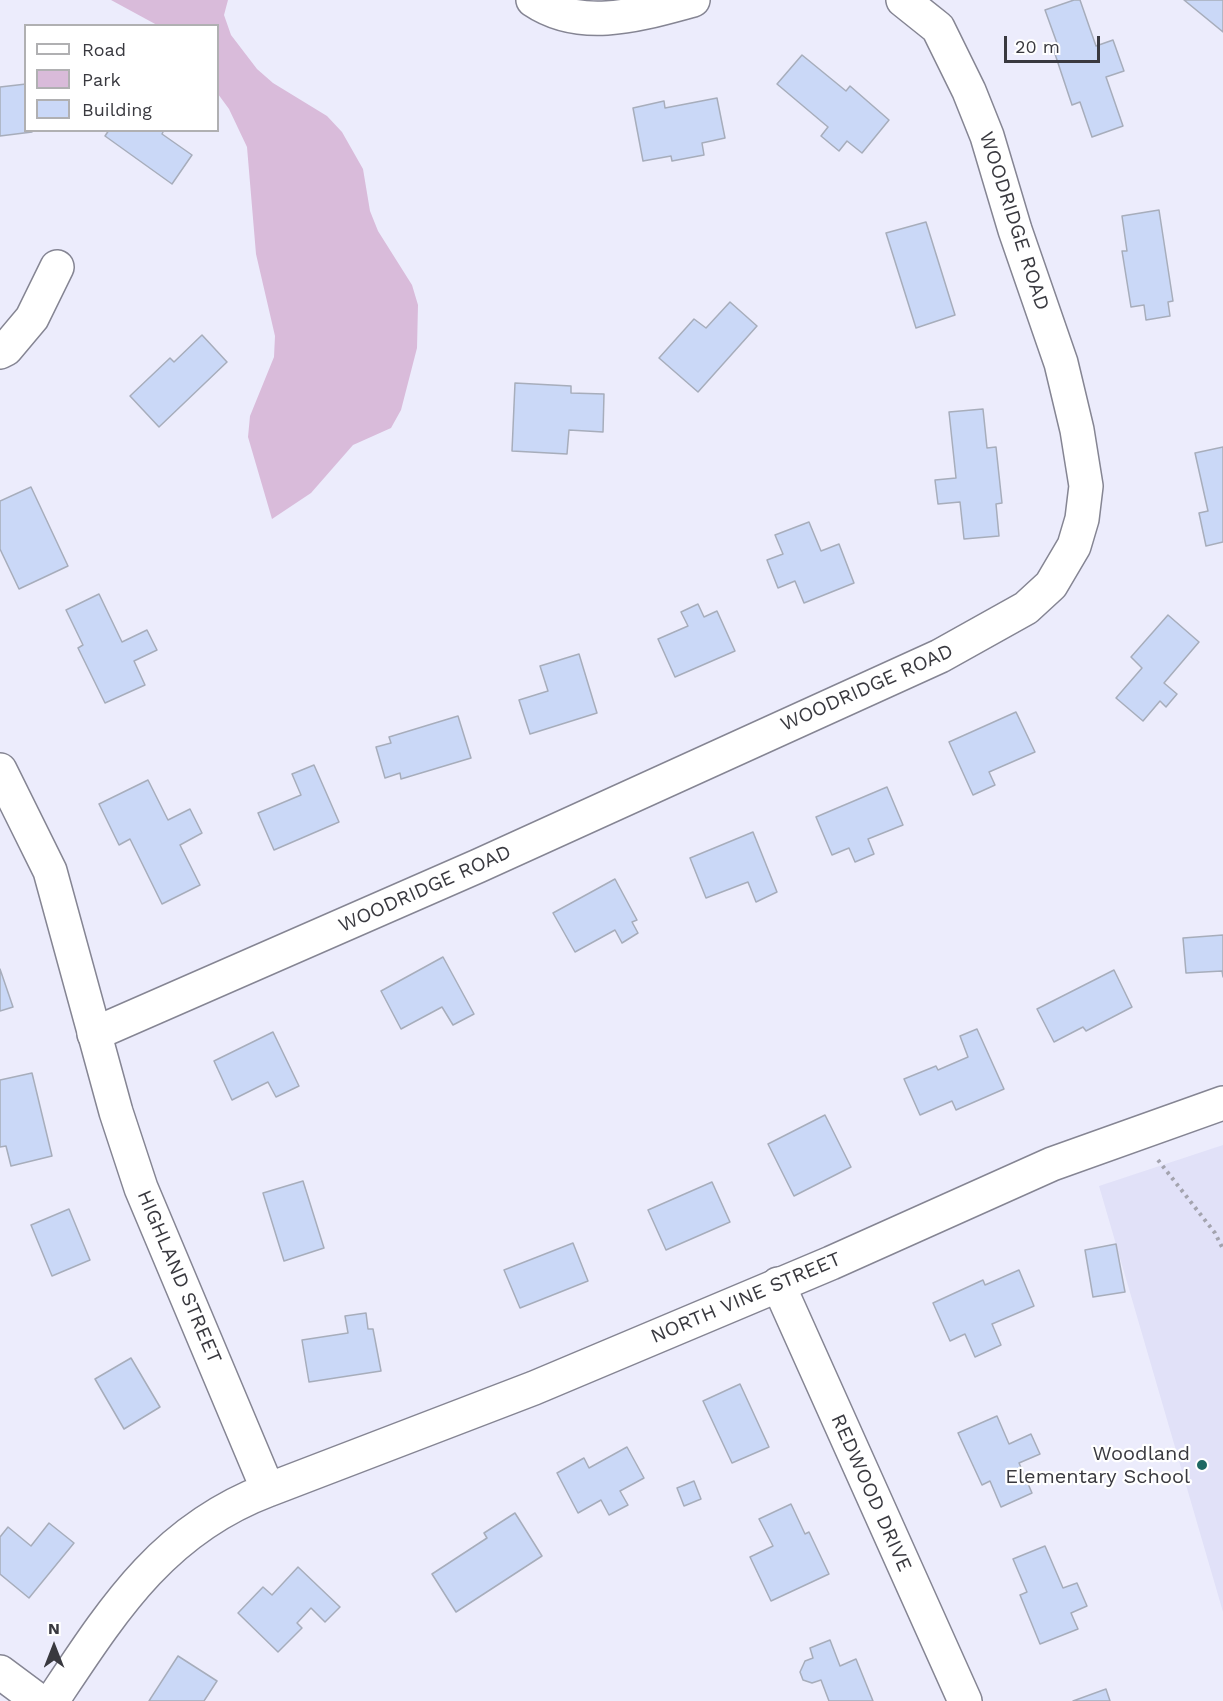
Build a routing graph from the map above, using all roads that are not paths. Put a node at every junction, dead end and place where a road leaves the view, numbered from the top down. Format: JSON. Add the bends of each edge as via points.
{"nodes":[{"id":1,"x":533,"y":0,"type":"edge"},
{"id":2,"x":693,"y":0,"type":"edge"},
{"id":3,"x":903,"y":0,"type":"edge"},
{"id":4,"x":57,"y":267,"type":"dead end"},
{"id":5,"x":0,"y":352,"type":"edge"},
{"id":6,"x":0,"y":770,"type":"edge"},
{"id":7,"x":94,"y":1034,"type":"junction"},
{"id":8,"x":1223,"y":1102,"type":"edge"},
{"id":9,"x":778,"y":1284,"type":"junction"},
{"id":10,"x":268,"y":1490,"type":"junction"},
{"id":11,"x":0,"y":1672,"type":"edge"},
{"id":12,"x":39,"y":1701,"type":"edge"},
{"id":13,"x":52,"y":1701,"type":"edge"},
{"id":14,"x":965,"y":1701,"type":"edge"}],
"edges":[{"from":1,"to":2,"type":"street","via":[[569,18],[600,19]]},
{"from":3,"to":7,"type":"street","name":"WOODRIDGE ROAD","via":[[938,28],[969,91],[1060,363],[1077,430],[1086,486],[1082,519],[1074,546],[1051,585],[1026,608],[940,656],[478,866]]},
{"from":4,"to":5,"type":"street","via":[[32,318]]},
{"from":6,"to":7,"type":"street","name":"HIGHLAND STREET","via":[[50,871]]},
{"from":7,"to":10,"type":"street","name":"HIGHLAND STREET","via":[[141,1188]]},
{"from":8,"to":9,"type":"street","name":"NORTH VINE STREET","via":[[1052,1164]]},
{"from":9,"to":10,"type":"street","name":"NORTH VINE STREET","via":[[534,1388]]},
{"from":9,"to":14,"type":"street","name":"REDWOOD DRIVE"},
{"from":10,"to":13,"type":"street","via":[[227,1508],[156,1561],[105,1623]]},
{"from":11,"to":12,"type":"street"}]}
